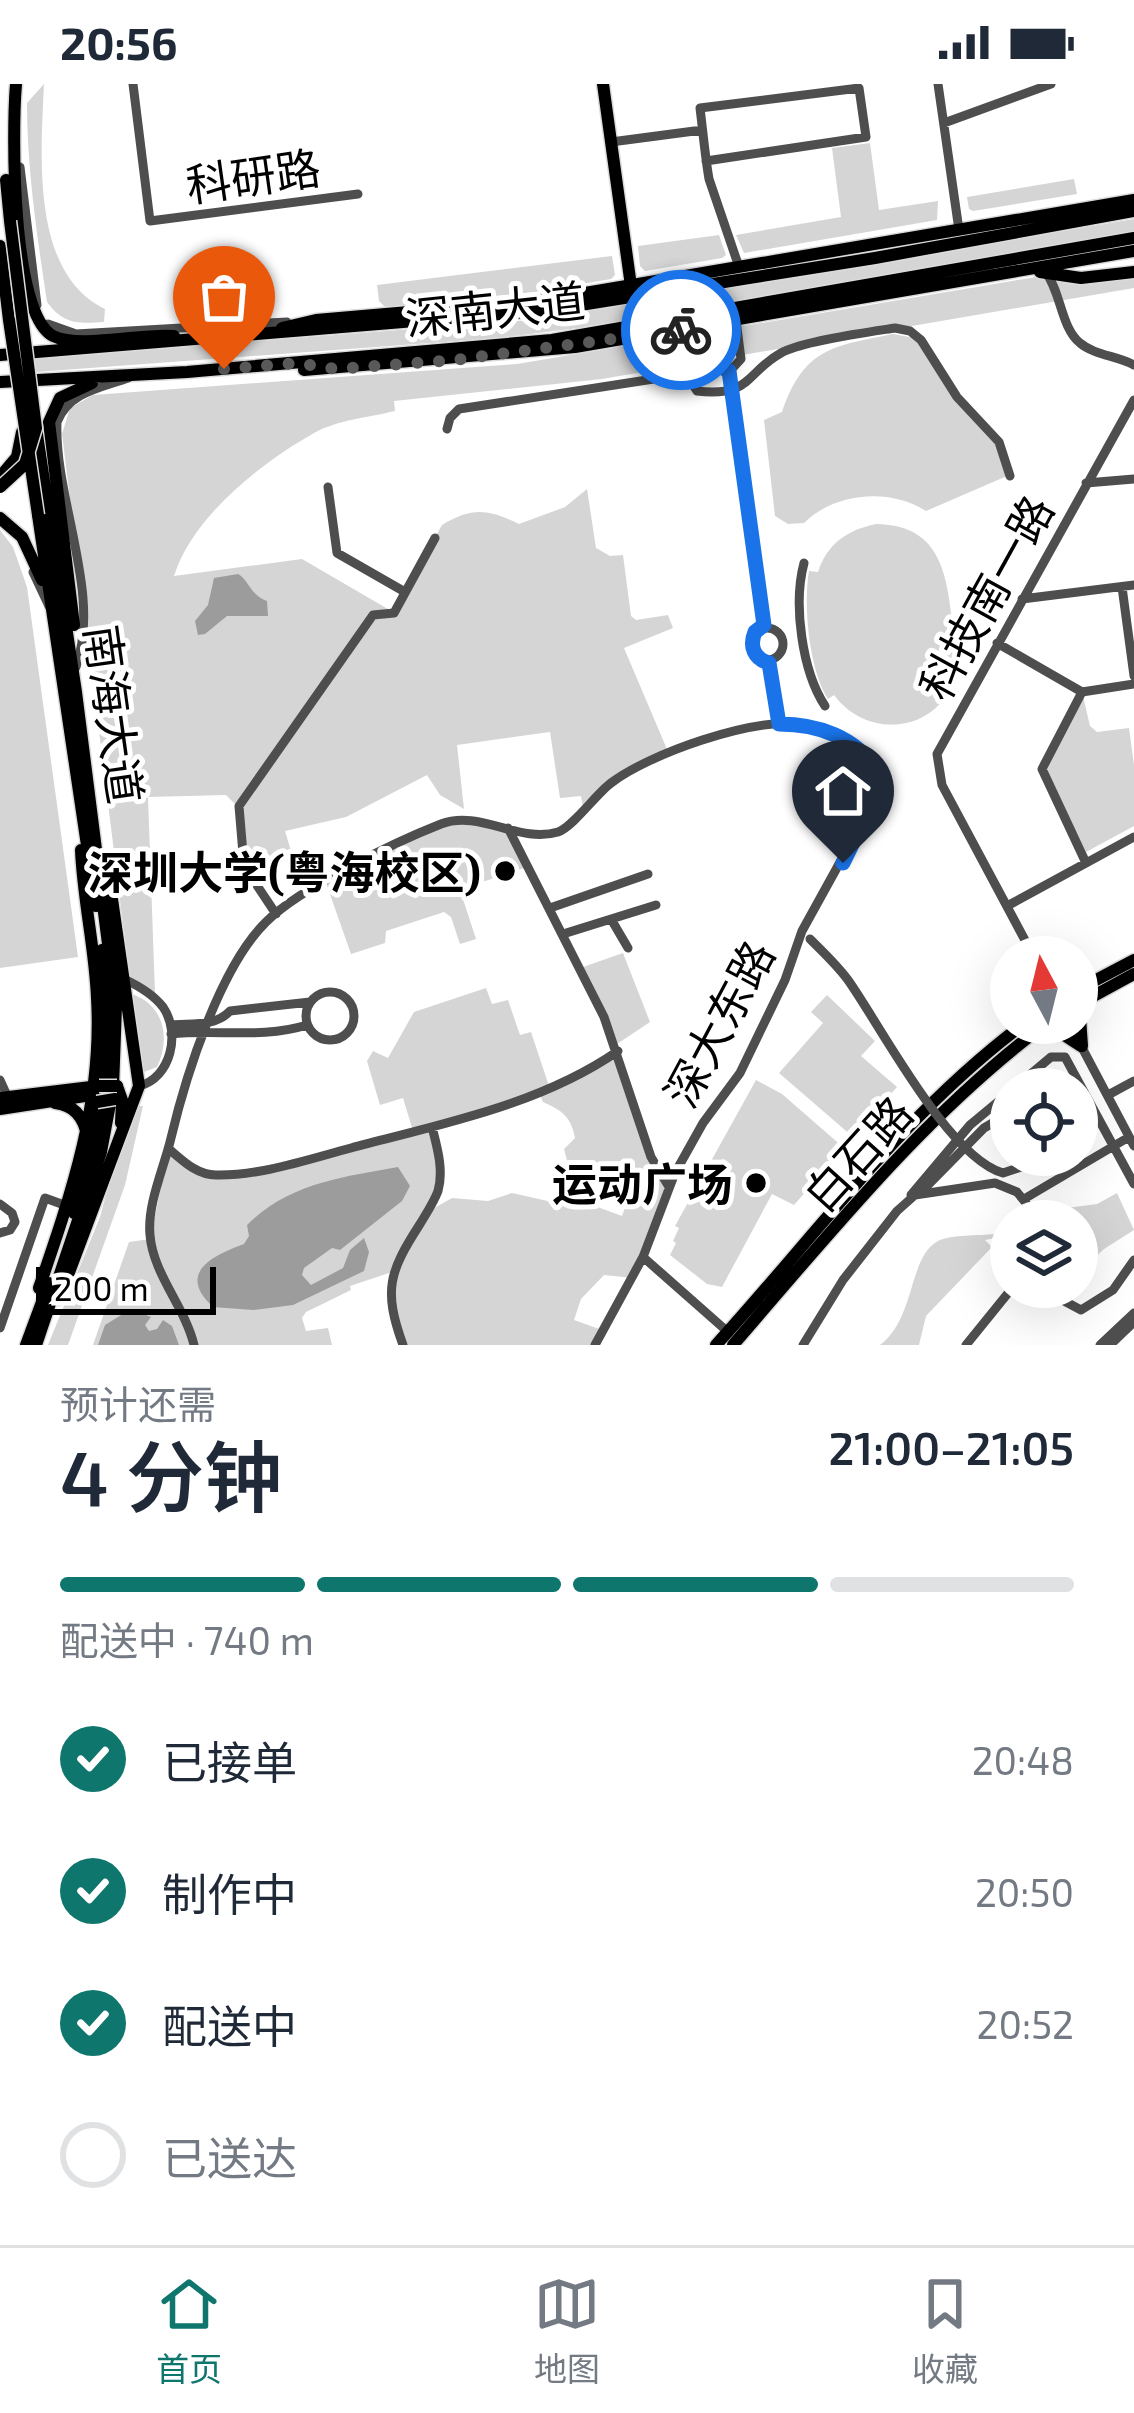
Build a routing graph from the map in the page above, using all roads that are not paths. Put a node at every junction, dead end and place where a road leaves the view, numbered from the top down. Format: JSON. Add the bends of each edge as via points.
{"nodes":[{"id":1,"x":16,"y":84,"type":"edge"},
{"id":2,"x":133,"y":84,"type":"edge"},
{"id":3,"x":602,"y":84,"type":"edge"},
{"id":4,"x":938,"y":84,"type":"edge"},
{"id":5,"x":1052,"y":84,"type":"edge"},
{"id":6,"x":944,"y":123,"type":"junction"},
{"id":7,"x":702,"y":130,"type":"junction"},
{"id":8,"x":611,"y":142,"type":"junction"},
{"id":9,"x":706,"y":161,"type":"junction"},
{"id":10,"x":358,"y":194,"type":"dead end"},
{"id":11,"x":1134,"y":200,"type":"edge"},
{"id":12,"x":1134,"y":211,"type":"edge"},
{"id":13,"x":1105,"y":216,"type":"junction"},
{"id":14,"x":1019,"y":219,"type":"junction"},
{"id":15,"x":959,"y":230,"type":"junction"},
{"id":16,"x":932,"y":234,"type":"junction"},
{"id":17,"x":1134,"y":239,"type":"edge"},
{"id":18,"x":0,"y":243,"type":"edge"},
{"id":19,"x":1134,"y":251,"type":"edge"},
{"id":20,"x":1095,"y":258,"type":"junction"},
{"id":21,"x":739,"y":267,"type":"junction"},
{"id":22,"x":803,"y":269,"type":"junction"},
{"id":23,"x":1027,"y":270,"type":"junction"},
{"id":24,"x":1134,"y":272,"type":"edge"},
{"id":25,"x":1046,"y":273,"type":"junction"},
{"id":26,"x":16,"y":275,"type":"junction"},
{"id":27,"x":0,"y":286,"type":"edge"},
{"id":28,"x":920,"y":288,"type":"junction"},
{"id":29,"x":636,"y":291,"type":"junction"},
{"id":30,"x":808,"y":296,"type":"junction"},
{"id":31,"x":492,"y":306,"type":"junction"},
{"id":32,"x":9,"y":320,"type":"junction"},
{"id":33,"x":316,"y":320,"type":"junction"},
{"id":34,"x":446,"y":320,"type":"junction"},
{"id":35,"x":736,"y":320,"type":"junction"},
{"id":36,"x":708,"y":325,"type":"junction"},
{"id":37,"x":635,"y":327,"type":"junction"},
{"id":38,"x":234,"y":338,"type":"junction"},
{"id":39,"x":217,"y":339,"type":"junction"},
{"id":40,"x":418,"y":353,"type":"junction"},
{"id":41,"x":519,"y":353,"type":"junction"},
{"id":42,"x":0,"y":356,"type":"edge"},
{"id":43,"x":297,"y":363,"type":"junction"},
{"id":44,"x":1134,"y":365,"type":"edge"},
{"id":45,"x":373,"y":366,"type":"junction"},
{"id":46,"x":336,"y":369,"type":"junction"},
{"id":47,"x":729,"y":371,"type":"junction"},
{"id":48,"x":187,"y":372,"type":"junction"},
{"id":49,"x":138,"y":375,"type":"junction"},
{"id":50,"x":0,"y":382,"type":"edge"},
{"id":51,"x":731,"y":389,"type":"junction"},
{"id":52,"x":1134,"y":400,"type":"edge"},
{"id":53,"x":22,"y":419,"type":"junction"},
{"id":54,"x":36,"y":428,"type":"junction"},
{"id":55,"x":447,"y":429,"type":"dead end"},
{"id":56,"x":1010,"y":476,"type":"dead end"},
{"id":57,"x":0,"y":477,"type":"edge"},
{"id":58,"x":1134,"y":479,"type":"edge"},
{"id":59,"x":1087,"y":483,"type":"junction"},
{"id":60,"x":0,"y":487,"type":"edge"},
{"id":61,"x":328,"y":487,"type":"dead end"},
{"id":62,"x":49,"y":515,"type":"junction"},
{"id":63,"x":0,"y":521,"type":"edge"},
{"id":64,"x":435,"y":538,"type":"dead end"},
{"id":65,"x":804,"y":563,"type":"dead end"},
{"id":66,"x":1128,"y":586,"type":"edge"},
{"id":67,"x":405,"y":592,"type":"junction"},
{"id":68,"x":1022,"y":599,"type":"junction"},
{"id":69,"x":51,"y":609,"type":"junction"},
{"id":70,"x":764,"y":625,"type":"junction"},
{"id":71,"x":56,"y":627,"type":"junction"},
{"id":72,"x":804,"y":638,"type":"junction"},
{"id":73,"x":782,"y":643,"type":"junction"},
{"id":74,"x":997,"y":644,"type":"junction"},
{"id":75,"x":754,"y":651,"type":"junction"},
{"id":76,"x":738,"y":656,"type":"dead end"},
{"id":77,"x":769,"y":663,"type":"junction"},
{"id":78,"x":76,"y":667,"type":"junction"},
{"id":79,"x":1134,"y":680,"type":"edge"},
{"id":80,"x":76,"y":692,"type":"junction"},
{"id":81,"x":1082,"y":692,"type":"junction"},
{"id":82,"x":825,"y":706,"type":"dead end"},
{"id":83,"x":779,"y":724,"type":"junction"},
{"id":84,"x":77,"y":783,"type":"junction"},
{"id":85,"x":90,"y":798,"type":"junction"},
{"id":86,"x":508,"y":828,"type":"junction"},
{"id":87,"x":1134,"y":837,"type":"edge"},
{"id":88,"x":1086,"y":863,"type":"junction"},
{"id":89,"x":648,"y":874,"type":"dead end"},
{"id":90,"x":656,"y":905,"type":"dead end"},
{"id":91,"x":1007,"y":906,"type":"junction"},
{"id":92,"x":550,"y":908,"type":"junction"},
{"id":93,"x":276,"y":914,"type":"junction"},
{"id":94,"x":611,"y":919,"type":"junction"},
{"id":95,"x":563,"y":934,"type":"junction"},
{"id":96,"x":806,"y":935,"type":"junction"},
{"id":97,"x":1023,"y":936,"type":"edge"},
{"id":98,"x":628,"y":948,"type":"dead end"},
{"id":99,"x":1134,"y":960,"type":"edge"},
{"id":100,"x":1134,"y":974,"type":"edge"},
{"id":101,"x":124,"y":979,"type":"junction"},
{"id":102,"x":1098,"y":981,"type":"edge"},
{"id":103,"x":1098,"y":985,"type":"edge"},
{"id":104,"x":310,"y":1002,"type":"junction"},
{"id":105,"x":307,"y":1024,"type":"junction"},
{"id":106,"x":98,"y":1027,"type":"junction"},
{"id":107,"x":205,"y":1027,"type":"junction"},
{"id":108,"x":171,"y":1029,"type":"junction"},
{"id":109,"x":1008,"y":1044,"type":"edge"},
{"id":110,"x":1079,"y":1044,"type":"edge"},
{"id":111,"x":1082,"y":1046,"type":"joint"},
{"id":112,"x":617,"y":1051,"type":"junction"},
{"id":113,"x":138,"y":1063,"type":"junction"},
{"id":114,"x":1038,"y":1068,"type":"edge"},
{"id":115,"x":1070,"y":1068,"type":"edge"},
{"id":116,"x":0,"y":1080,"type":"edge"},
{"id":117,"x":1134,"y":1082,"type":"edge"},
{"id":118,"x":139,"y":1087,"type":"junction"},
{"id":119,"x":97,"y":1091,"type":"junction"},
{"id":120,"x":118,"y":1093,"type":"junction"},
{"id":121,"x":1108,"y":1095,"type":"junction"},
{"id":122,"x":50,"y":1097,"type":"junction"},
{"id":123,"x":5,"y":1103,"type":"edge"},
{"id":124,"x":990,"y":1109,"type":"edge"},
{"id":125,"x":1098,"y":1119,"type":"edge"},
{"id":126,"x":990,"y":1124,"type":"edge"},
{"id":127,"x":432,"y":1126,"type":"junction"},
{"id":128,"x":87,"y":1140,"type":"junction"},
{"id":129,"x":1131,"y":1142,"type":"edge"},
{"id":130,"x":1113,"y":1146,"type":"junction"},
{"id":131,"x":116,"y":1148,"type":"junction"},
{"id":132,"x":169,"y":1149,"type":"junction"},
{"id":133,"x":990,"y":1165,"type":"edge"},
{"id":134,"x":1134,"y":1184,"type":"edge"},
{"id":135,"x":669,"y":1187,"type":"junction"},
{"id":136,"x":921,"y":1192,"type":"junction"},
{"id":137,"x":1024,"y":1199,"type":"joint"},
{"id":138,"x":0,"y":1204,"type":"edge"},
{"id":139,"x":67,"y":1206,"type":"junction"},
{"id":140,"x":897,"y":1211,"type":"junction"},
{"id":141,"x":0,"y":1233,"type":"edge"},
{"id":142,"x":643,"y":1257,"type":"junction"},
{"id":143,"x":1134,"y":1260,"type":"edge"},
{"id":144,"x":1098,"y":1299,"type":"edge"},
{"id":145,"x":996,"y":1308,"type":"edge"},
{"id":146,"x":1134,"y":1313,"type":"edge"},
{"id":147,"x":1134,"y":1322,"type":"edge"},
{"id":148,"x":0,"y":1328,"type":"edge"},
{"id":149,"x":737,"y":1340,"type":"edge"},
{"id":150,"x":24,"y":1345,"type":"edge"},
{"id":151,"x":37,"y":1345,"type":"edge"},
{"id":152,"x":194,"y":1345,"type":"edge"},
{"id":153,"x":403,"y":1345,"type":"edge"},
{"id":154,"x":595,"y":1345,"type":"edge"},
{"id":155,"x":716,"y":1345,"type":"edge"},
{"id":156,"x":803,"y":1345,"type":"edge"},
{"id":157,"x":966,"y":1345,"type":"edge"},
{"id":158,"x":1100,"y":1345,"type":"edge"},
{"id":159,"x":1110,"y":1345,"type":"edge"}],
"edges":[{"from":1,"to":26,"type":"main road","name":"南海大道","bridge":true,"via":[[6,175]]},
{"from":1,"to":33,"type":"street","via":[[31,267],[40,313],[53,328],[76,334]]},
{"from":1,"to":39,"type":"main road","via":[[14,176],[32,310],[42,327],[57,338]]},
{"from":2,"to":10,"type":"street","name":"科研路","via":[[150,221]]},
{"from":3,"to":8,"type":"main road"},
{"from":4,"to":6,"type":"street"},
{"from":5,"to":6,"type":"street"},
{"from":6,"to":15,"type":"street"},
{"from":7,"to":8,"type":"street"},
{"from":7,"to":9,"type":"street"},
{"from":7,"to":9,"type":"street","via":[[700,108],[859,88],[866,137]]},
{"from":8,"to":29,"type":"main road"},
{"from":9,"to":21,"type":"street"},
{"from":11,"to":14,"type":"main road"},
{"from":12,"to":13,"type":"main road","name":"深南大道"},
{"from":13,"to":14,"type":"main road"},
{"from":13,"to":22,"type":"main road","name":"深南大道"},
{"from":14,"to":15,"type":"main road"},
{"from":15,"to":16,"type":"main road"},
{"from":16,"to":21,"type":"main road"},
{"from":16,"to":22,"type":"main road"},
{"from":17,"to":20,"type":"main road"},
{"from":17,"to":30,"type":"main road","name":"深南大道"},
{"from":18,"to":26,"type":"main road","bridge":true},
{"from":18,"to":32,"type":"main road","name":"南海大道"},
{"from":19,"to":20,"type":"main road"},
{"from":20,"to":23,"type":"main road"},
{"from":21,"to":29,"type":"main road"},
{"from":22,"to":29,"type":"main road","name":"深南大道"},
{"from":23,"to":25,"type":"main road"},
{"from":23,"to":28,"type":"main road"},
{"from":24,"to":25,"type":"main road"},
{"from":25,"to":44,"type":"street","via":[[1074,338]]},
{"from":26,"to":54,"type":"main road","name":"南海大道","bridge":true},
{"from":27,"to":32,"type":"main road"},
{"from":28,"to":30,"type":"main road"},
{"from":28,"to":35,"type":"main road"},
{"from":29,"to":31,"type":"main road"},
{"from":29,"to":34,"type":"main road","name":"深南大道"},
{"from":30,"to":37,"type":"main road","name":"深南大道"},
{"from":31,"to":33,"type":"main road"},
{"from":31,"to":34,"type":"main road"},
{"from":32,"to":53,"type":"main road","name":"南海大道","bridge":true},
{"from":33,"to":38,"type":"main road"},
{"from":34,"to":38,"type":"main road","name":"深南大道"},
{"from":35,"to":36,"type":"main road"},
{"from":35,"to":47,"type":"street","via":[[741,359]]},
{"from":36,"to":41,"type":"main road"},
{"from":36,"to":47,"type":"street","via":[[713,363]]},
{"from":37,"to":40,"type":"main road","name":"深南大道"},
{"from":37,"to":41,"type":"main road"},
{"from":38,"to":39,"type":"main road","name":"深南大道"},
{"from":39,"to":42,"type":"main road","name":"深南大道"},
{"from":40,"to":43,"type":"main road","name":"深南大道"},
{"from":40,"to":45,"type":"main road"},
{"from":41,"to":45,"type":"main road"},
{"from":43,"to":46,"type":"main road"},
{"from":43,"to":48,"type":"main road","name":"深南大道"},
{"from":45,"to":46,"type":"main road"},
{"from":46,"to":48,"type":"main road"},
{"from":47,"to":51,"type":"street"},
{"from":48,"to":49,"type":"main road","name":"深南大道"},
{"from":49,"to":50,"type":"main road","name":"深南大道"},
{"from":49,"to":62,"type":"main road","via":[[81,386],[56,403]]},
{"from":49,"to":78,"type":"street","via":[[77,396],[57,422],[84,635]]},
{"from":51,"to":55,"type":"street","via":[[697,391],[673,376],[459,409]]},
{"from":51,"to":56,"type":"street","via":[[786,351],[903,329],[917,335],[999,442]]},
{"from":51,"to":70,"type":"street"},
{"from":52,"to":59,"type":"street","name":"科技南一路"},
{"from":53,"to":57,"type":"main road","bridge":true,"via":[[17,457]]},
{"from":53,"to":62,"type":"main road","name":"南海大道","bridge":true},
{"from":54,"to":60,"type":"main road","bridge":true,"via":[[26,464]]},
{"from":54,"to":62,"type":"main road","name":"南海大道"},
{"from":58,"to":59,"type":"street"},
{"from":59,"to":68,"type":"street","name":"科技南一路"},
{"from":61,"to":67,"type":"street","via":[[337,554]]},
{"from":62,"to":71,"type":"main road","name":"南海大道"},
{"from":62,"to":78,"type":"main road"},
{"from":62,"to":80,"type":"main road","name":"南海大道"},
{"from":63,"to":69,"type":"street"},
{"from":63,"to":69,"type":"main road","via":[[30,550]]},
{"from":64,"to":67,"type":"street"},
{"from":65,"to":72,"type":"street"},
{"from":66,"to":68,"type":"street"},
{"from":66,"to":79,"type":"street"},
{"from":67,"to":93,"type":"street","via":[[394,613],[369,620],[239,806],[244,866]]},
{"from":68,"to":74,"type":"street","name":"科技南一路"},
{"from":69,"to":71,"type":"main road"},
{"from":70,"to":73,"type":"street"},
{"from":70,"to":75,"type":"street","via":[[753,636]]},
{"from":71,"to":84,"type":"main road","name":"南海大道"},
{"from":72,"to":73,"type":"street"},
{"from":72,"to":82,"type":"street"},
{"from":73,"to":77,"type":"street"},
{"from":74,"to":81,"type":"street"},
{"from":74,"to":91,"type":"street","name":"科技南一路","via":[[936,760]]},
{"from":75,"to":76,"type":"street"},
{"from":75,"to":77,"type":"street"},
{"from":77,"to":83,"type":"street"},
{"from":78,"to":80,"type":"main road"},
{"from":79,"to":81,"type":"street"},
{"from":80,"to":85,"type":"main road","name":"南海大道"},
{"from":81,"to":88,"type":"street","via":[[1042,771]]},
{"from":83,"to":86,"type":"street","via":[[636,768],[559,832]]},
{"from":83,"to":96,"type":"street","name":"深大东路","via":[[840,737],[878,772],[876,796]]},
{"from":84,"to":106,"type":"main road"},
{"from":84,"to":150,"type":"main road","name":"南海大道","via":[[106,982],[104,1090],[88,1170]]},
{"from":85,"to":101,"type":"main road"},
{"from":85,"to":151,"type":"main road","name":"南海大道","via":[[116,990],[113,1088],[96,1172]]},
{"from":86,"to":92,"type":"street"},
{"from":86,"to":93,"type":"street","via":[[470,819],[438,825]]},
{"from":87,"to":88,"type":"street"},
{"from":88,"to":91,"type":"street"},
{"from":89,"to":92,"type":"street"},
{"from":90,"to":94,"type":"street"},
{"from":91,"to":97,"type":"street","name":"科技南一路"},
{"from":92,"to":95,"type":"street"},
{"from":93,"to":107,"type":"street","via":[[255,936]]},
{"from":94,"to":95,"type":"street"},
{"from":94,"to":98,"type":"street"},
{"from":95,"to":112,"type":"street"},
{"from":96,"to":133,"type":"street","bridge":true,"via":[[848,980],[939,1118]]},
{"from":96,"to":135,"type":"street","name":"深大东路","via":[[748,1058]]},
{"from":99,"to":102,"type":"main road"},
{"from":100,"to":103,"type":"main road"},
{"from":101,"to":108,"type":"street","via":[[154,997]]},
{"from":101,"to":113,"type":"main road"},
{"from":104,"to":105,"type":"street"},
{"from":104,"to":105,"type":"street","via":[[340,994],[354,1018],[332,1040]]},
{"from":104,"to":107,"type":"street","via":[[230,1011]]},
{"from":105,"to":107,"type":"street","via":[[221,1036]]},
{"from":106,"to":119,"type":"main road"},
{"from":106,"to":122,"type":"main road","via":[[84,1074]]},
{"from":107,"to":108,"type":"street"},
{"from":107,"to":132,"type":"street"},
{"from":108,"to":118,"type":"street","via":[[161,1073]]},
{"from":109,"to":149,"type":"main road","name":"白石路","via":[[960,1074],[906,1129]]},
{"from":110,"to":111,"type":"main road"},
{"from":111,"to":121,"type":"street"},
{"from":112,"to":127,"type":"street","via":[[556,1087]]},
{"from":112,"to":135,"type":"street","via":[[651,1157]]},
{"from":113,"to":118,"type":"main road"},
{"from":113,"to":120,"type":"main road"},
{"from":114,"to":115,"type":"street","via":[[1064,1057]]},
{"from":116,"to":123,"type":"street"},
{"from":117,"to":121,"type":"street"},
{"from":118,"to":120,"type":"main road"},
{"from":118,"to":131,"type":"main road"},
{"from":119,"to":120,"type":"main road","bridge":true},
{"from":119,"to":120,"type":"main road","bridge":true},
{"from":119,"to":122,"type":"main road"},
{"from":119,"to":128,"type":"main road"},
{"from":120,"to":131,"type":"main road"},
{"from":121,"to":129,"type":"street"},
{"from":122,"to":123,"type":"main road"},
{"from":122,"to":128,"type":"main road","via":[[74,1109]]},
{"from":124,"to":140,"type":"street"},
{"from":125,"to":130,"type":"street"},
{"from":126,"to":136,"type":"street"},
{"from":127,"to":132,"type":"street","via":[[231,1174],[204,1174]]},
{"from":127,"to":153,"type":"street","via":[[438,1192],[390,1283]]},
{"from":128,"to":139,"type":"main road"},
{"from":129,"to":130,"type":"street"},
{"from":130,"to":134,"type":"street"},
{"from":130,"to":137,"type":"street"},
{"from":131,"to":151,"type":"main road"},
{"from":132,"to":152,"type":"street","via":[[150,1239]]},
{"from":135,"to":142,"type":"street","name":"深大东路"},
{"from":136,"to":137,"type":"street","via":[[994,1183]]},
{"from":136,"to":140,"type":"street"},
{"from":138,"to":141,"type":"street","via":[[15,1222]]},
{"from":139,"to":148,"type":"street","via":[[45,1198]]},
{"from":139,"to":150,"type":"main road"},
{"from":140,"to":156,"type":"street"},
{"from":142,"to":149,"type":"street"},
{"from":142,"to":154,"type":"street","name":"深大东路"},
{"from":143,"to":144,"type":"street"},
{"from":145,"to":157,"type":"street"},
{"from":146,"to":158,"type":"street"},
{"from":147,"to":159,"type":"street"},
{"from":149,"to":155,"type":"main road","name":"白石路"}]}
